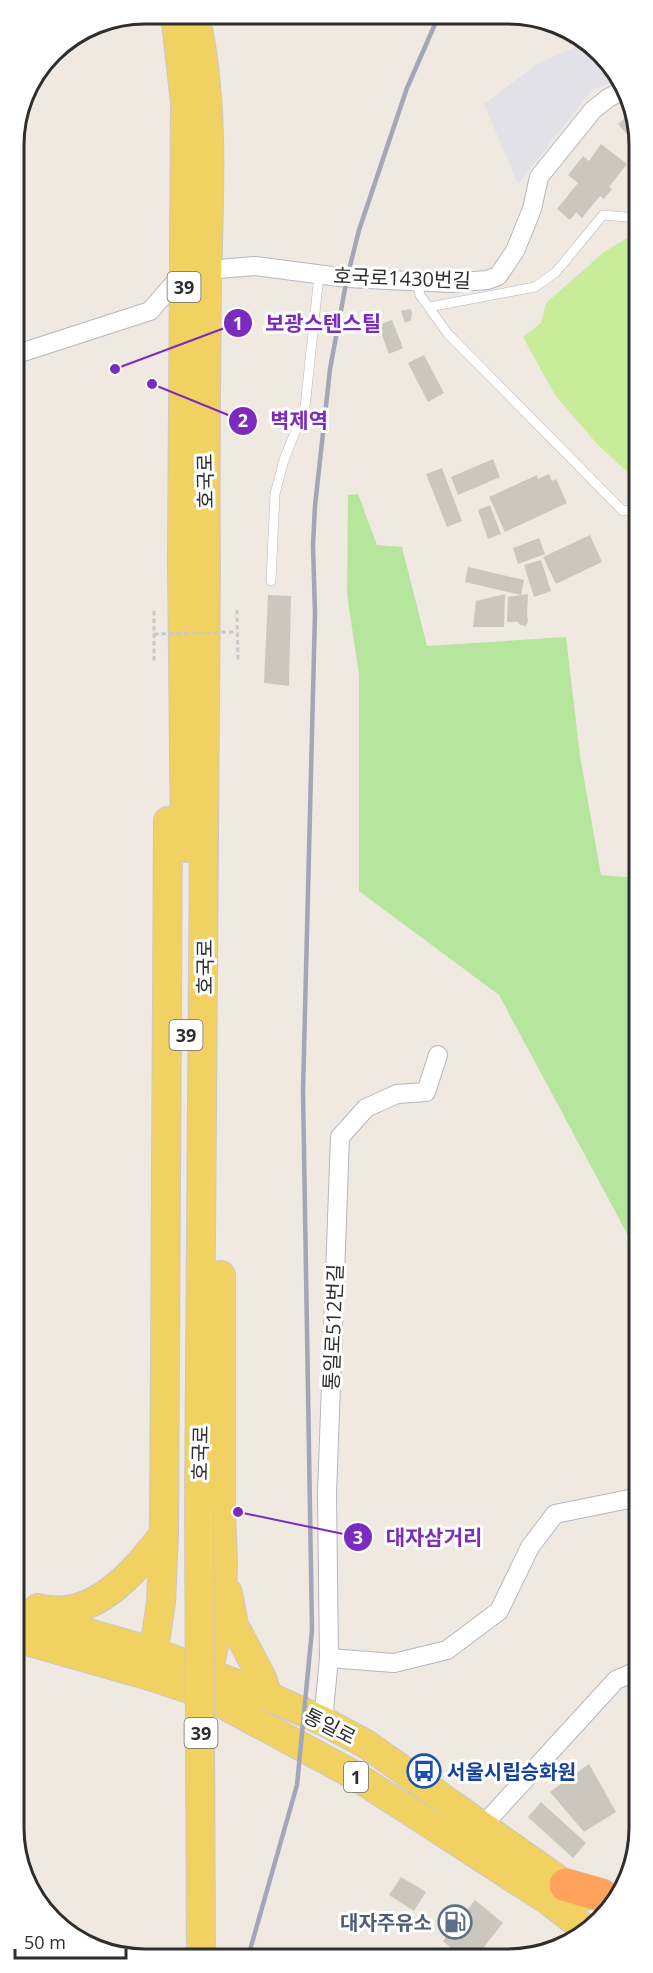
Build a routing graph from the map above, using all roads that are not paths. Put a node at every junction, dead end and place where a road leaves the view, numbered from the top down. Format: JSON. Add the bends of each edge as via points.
{"nodes":[{"id":1,"x":176,"y":24,"type":"edge"},
{"id":2,"x":197,"y":24,"type":"edge"},
{"id":3,"x":618,"y":93,"type":"edge"},
{"id":4,"x":629,"y":217,"type":"edge"},
{"id":5,"x":196,"y":270,"type":"junction"},
{"id":6,"x":319,"y":275,"type":"junction"},
{"id":7,"x":417,"y":282,"type":"junction"},
{"id":8,"x":429,"y":307,"type":"junction"},
{"id":9,"x":24,"y":352,"type":"edge"},
{"id":10,"x":629,"y":510,"type":"edge"},
{"id":11,"x":194,"y":563,"type":"junction"},
{"id":12,"x":271,"y":581,"type":"dead end"},
{"id":13,"x":438,"y":1055,"type":"dead end"},
{"id":14,"x":629,"y":1499,"type":"edge"},
{"id":15,"x":191,"y":1509,"type":"junction"},
{"id":16,"x":164,"y":1534,"type":"junction"},
{"id":17,"x":223,"y":1564,"type":"junction"},
{"id":18,"x":24,"y":1603,"type":"edge"},
{"id":19,"x":24,"y":1615,"type":"edge"},
{"id":20,"x":24,"y":1640,"type":"edge"},
{"id":21,"x":329,"y":1658,"type":"junction"},
{"id":22,"x":152,"y":1664,"type":"junction"},
{"id":23,"x":629,"y":1674,"type":"edge"},
{"id":24,"x":207,"y":1683,"type":"junction"},
{"id":25,"x":268,"y":1696,"type":"junction"},
{"id":26,"x":323,"y":1721,"type":"junction"},
{"id":27,"x":473,"y":1836,"type":"junction"},
{"id":28,"x":558,"y":1893,"type":"junction"},
{"id":29,"x":606,"y":1898,"type":"edge"},
{"id":30,"x":596,"y":1911,"type":"edge"},
{"id":31,"x":581,"y":1924,"type":"edge"},
{"id":32,"x":569,"y":1932,"type":"edge"},
{"id":33,"x":184,"y":1949,"type":"edge"},
{"id":34,"x":201,"y":1949,"type":"edge"}],
"edges":[{"from":1,"to":5,"type":"main road","name":"호국로","number":"39"},
{"from":2,"to":5,"type":"main road","name":"호국로","number":"39","via":[[208,102],[211,191]]},
{"from":3,"to":7,"type":"street","name":"호국로1430번길","via":[[593,110],[539,177],[532,209],[515,251],[498,276],[451,284]]},
{"from":4,"to":8,"type":"lane","via":[[603,215],[556,272],[535,287]]},
{"from":5,"to":6,"type":"street","name":"호국로1430번길","via":[[255,266]]},
{"from":5,"to":9,"type":"street","via":[[150,311]]},
{"from":5,"to":11,"type":"main road","name":"호국로","number":"39","via":[[204,431]]},
{"from":6,"to":7,"type":"street","name":"호국로1430번길"},
{"from":6,"to":12,"type":"lane","via":[[305,407],[275,494]]},
{"from":7,"to":8,"type":"lane"},
{"from":8,"to":10,"type":"lane","via":[[448,334],[623,511]]},
{"from":11,"to":15,"type":"main road","name":"호국로","number":"39"},
{"from":11,"to":16,"type":"main road","via":[[168,765]]},
{"from":11,"to":17,"type":"main road","via":[[211,593],[221,763]]},
{"from":13,"to":21,"type":"street","name":"통일로512번길","via":[[426,1092],[397,1094],[366,1108],[340,1137],[327,1494]]},
{"from":14,"to":21,"type":"street","via":[[555,1514],[530,1547],[499,1611],[447,1650],[394,1663]]},
{"from":15,"to":33,"type":"main road","name":"호국로","number":"39"},
{"from":15,"to":34,"type":"main road","name":"호국로","number":"39","bridge":true},
{"from":16,"to":17,"type":"main road","via":[[171,1603],[187,1608],[204,1607]]},
{"from":16,"to":18,"type":"main road","via":[[137,1569],[108,1594],[75,1609],[54,1612]]},
{"from":16,"to":22,"type":"main road","via":[[161,1602]]},
{"from":17,"to":24,"type":"main road","via":[[221,1609]]},
{"from":17,"to":25,"type":"main road","via":[[234,1625]]},
{"from":19,"to":22,"type":"main road","name":"통일로","number":"1"},
{"from":20,"to":22,"type":"main road","name":"통일로","number":"1"},
{"from":21,"to":26,"type":"street","name":"통일로512번길"},
{"from":22,"to":24,"type":"main road","name":"통일로","number":"1"},
{"from":23,"to":27,"type":"street","via":[[616,1680]]},
{"from":24,"to":25,"type":"main road","name":"통일로","number":"1"},
{"from":24,"to":27,"type":"main road","name":"통일로","number":"1","via":[[354,1775]]},
{"from":25,"to":26,"type":"main road","name":"통일로","number":"1"},
{"from":26,"to":27,"type":"main road","name":"통일로","number":"1","via":[[366,1744]]},
{"from":27,"to":28,"type":"main road","name":"통일로","number":"1"},
{"from":28,"to":29,"type":"highway"},
{"from":28,"to":30,"type":"main road","name":"통일로","number":"1"},
{"from":28,"to":31,"type":"main road","name":"통일로","number":"1"},
{"from":28,"to":32,"type":"main road"}]}
